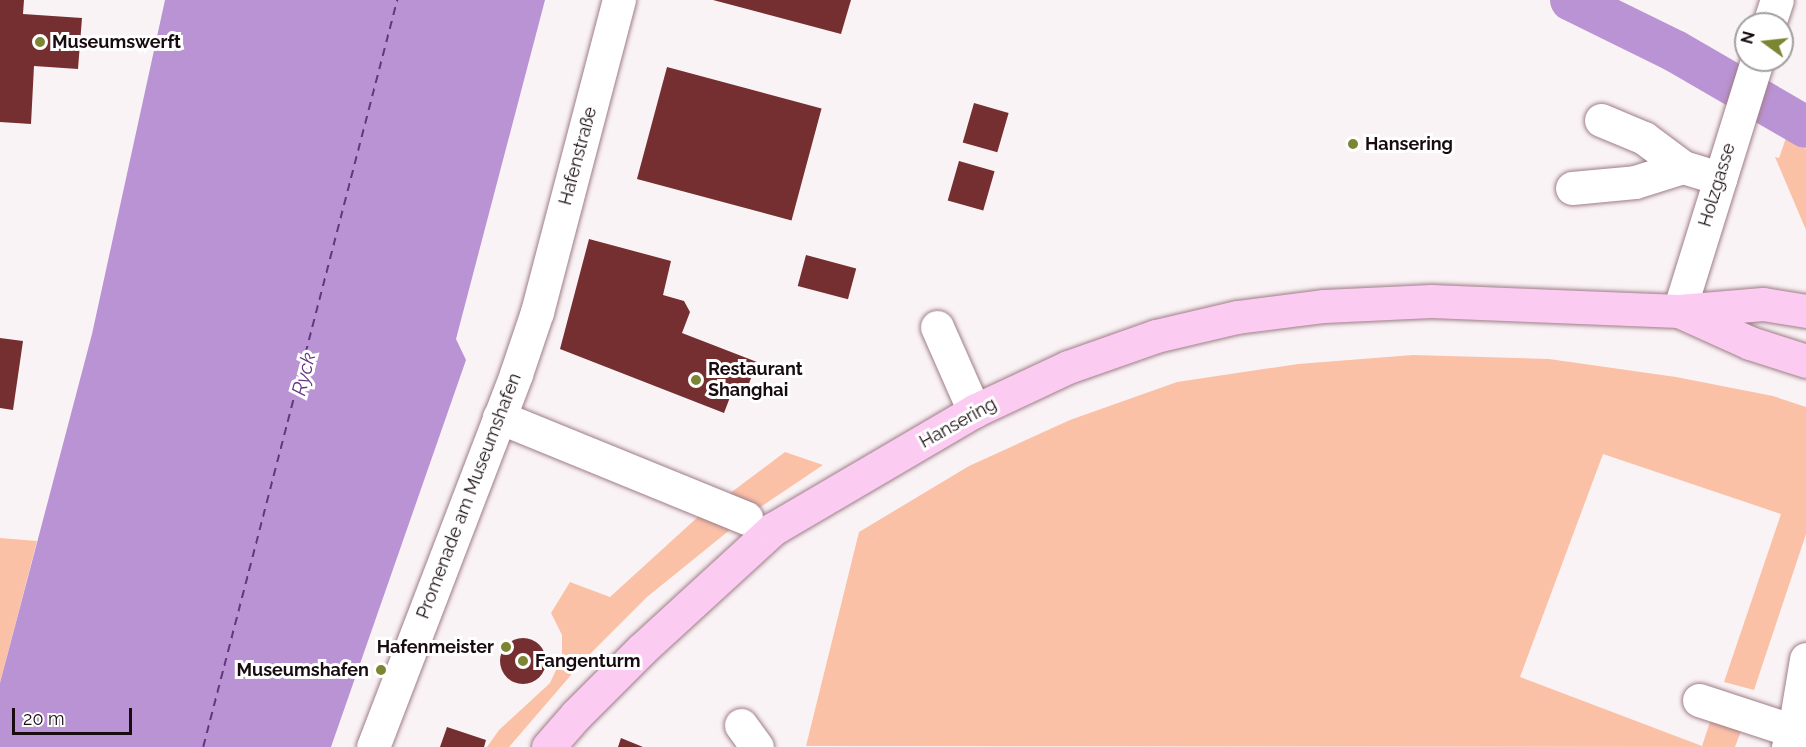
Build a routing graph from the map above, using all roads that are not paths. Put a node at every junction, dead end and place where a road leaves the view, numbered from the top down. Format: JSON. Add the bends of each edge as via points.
{"nodes":[{"id":1,"x":619,"y":0,"type":"edge"},
{"id":2,"x":1753,"y":72,"type":"edge"},
{"id":3,"x":1601,"y":120,"type":"dead end"},
{"id":4,"x":1683,"y":167,"type":"junction"},
{"id":5,"x":1720,"y":178,"type":"junction"},
{"id":6,"x":1572,"y":188,"type":"dead end"},
{"id":7,"x":1679,"y":311,"type":"junction"},
{"id":8,"x":1806,"y":311,"type":"edge"},
{"id":9,"x":537,"y":312,"type":"joint"},
{"id":10,"x":937,"y":327,"type":"dead end"},
{"id":11,"x":1806,"y":361,"type":"edge"},
{"id":12,"x":974,"y":411,"type":"junction"},
{"id":13,"x":499,"y":417,"type":"junction"},
{"id":14,"x":746,"y":518,"type":"dead end"},
{"id":15,"x":1806,"y":658,"type":"edge"},
{"id":16,"x":1699,"y":700,"type":"dead end"},
{"id":17,"x":1796,"y":733,"type":"edge"},
{"id":18,"x":373,"y":747,"type":"edge"},
{"id":19,"x":548,"y":747,"type":"edge"}],
"edges":[{"from":1,"to":9,"type":"street","name":"Hafenstraße"},
{"from":2,"to":5,"type":"street","name":"Holzgasse"},
{"from":3,"to":4,"type":"street","via":[[1644,138]]},
{"from":4,"to":5,"type":"street"},
{"from":4,"to":6,"type":"street","via":[[1635,182]]},
{"from":5,"to":7,"type":"street","name":"Holzgasse"},
{"from":7,"to":8,"type":"main road","name":"Hansering","via":[[1763,303]]},
{"from":7,"to":11,"type":"main road","name":"Hansering","via":[[1750,343]]},
{"from":7,"to":12,"type":"main road","name":"Hansering","via":[[1431,301],[1324,306],[1237,317],[1156,336],[1068,367]]},
{"from":9,"to":13,"type":"street","name":"Promenade am Museumshafen"},
{"from":10,"to":12,"type":"street"},
{"from":12,"to":19,"type":"main road","name":"Hansering","via":[[773,530],[642,649]]},
{"from":13,"to":14,"type":"street"},
{"from":13,"to":18,"type":"street","name":"Promenade am Museumshafen"},
{"from":15,"to":17,"type":"street"},
{"from":16,"to":17,"type":"street"}]}
